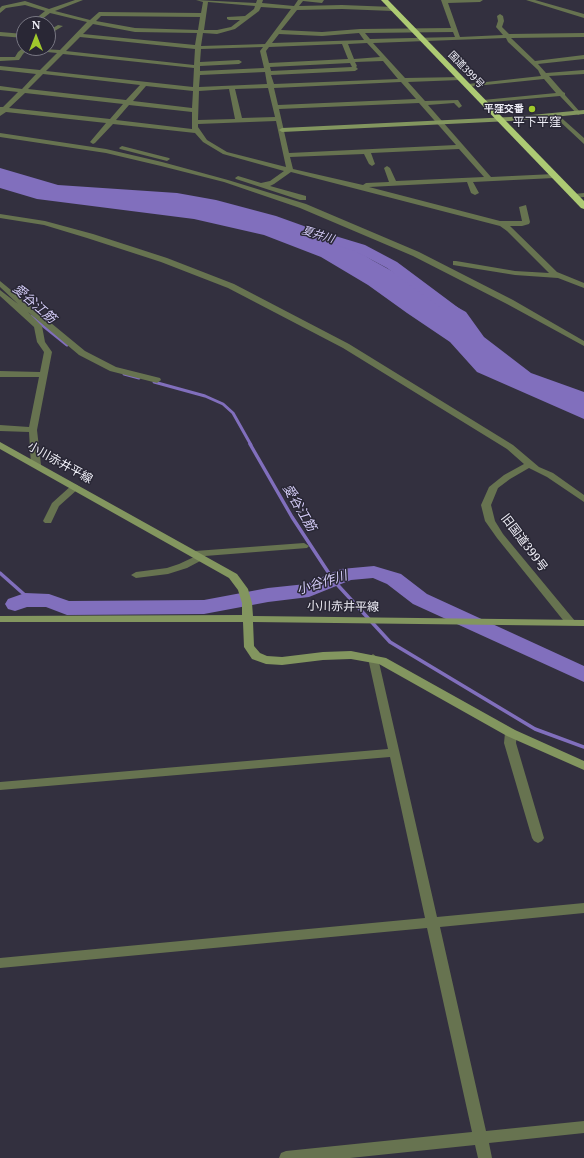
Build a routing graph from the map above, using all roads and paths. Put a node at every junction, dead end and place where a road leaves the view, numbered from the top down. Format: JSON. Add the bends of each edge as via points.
{"nodes":[{"id":1,"x":15,"y":0,"type":"edge"},
{"id":2,"x":80,"y":0,"type":"edge"},
{"id":3,"x":199,"y":0,"type":"edge"},
{"id":4,"x":206,"y":0,"type":"edge"},
{"id":5,"x":301,"y":0,"type":"edge"},
{"id":6,"x":305,"y":0,"type":"edge"},
{"id":7,"x":384,"y":0,"type":"edge"},
{"id":8,"x":480,"y":0,"type":"edge"},
{"id":9,"x":529,"y":0,"type":"edge"},
{"id":10,"x":322,"y":1,"type":"edge"},
{"id":11,"x":444,"y":1,"type":"edge"},
{"id":12,"x":259,"y":3,"type":"edge"},
{"id":13,"x":0,"y":4,"type":"edge"},
{"id":14,"x":296,"y":8,"type":"junction"},
{"id":15,"x":393,"y":9,"type":"junction"},
{"id":16,"x":0,"y":11,"type":"edge"},
{"id":17,"x":49,"y":11,"type":"junction"},
{"id":18,"x":203,"y":15,"type":"junction"},
{"id":19,"x":42,"y":16,"type":"edge"},
{"id":20,"x":500,"y":16,"type":"dead end"},
{"id":21,"x":584,"y":16,"type":"edge"},
{"id":22,"x":229,"y":18,"type":"dead end"},
{"id":23,"x":246,"y":18,"type":"junction"},
{"id":24,"x":91,"y":22,"type":"junction"},
{"id":25,"x":60,"y":26,"type":"dead end"},
{"id":26,"x":56,"y":28,"type":"edge"},
{"id":27,"x":454,"y":30,"type":"junction"},
{"id":28,"x":360,"y":31,"type":"junction"},
{"id":29,"x":414,"y":31,"type":"junction"},
{"id":30,"x":200,"y":32,"type":"junction"},
{"id":31,"x":278,"y":32,"type":"junction"},
{"id":32,"x":0,"y":34,"type":"edge"},
{"id":33,"x":79,"y":35,"type":"junction"},
{"id":34,"x":584,"y":35,"type":"edge"},
{"id":35,"x":16,"y":36,"type":"edge"},
{"id":36,"x":507,"y":37,"type":"junction"},
{"id":37,"x":458,"y":39,"type":"junction"},
{"id":38,"x":423,"y":40,"type":"junction"},
{"id":39,"x":369,"y":41,"type":"junction"},
{"id":40,"x":344,"y":42,"type":"junction"},
{"id":41,"x":265,"y":46,"type":"junction"},
{"id":42,"x":198,"y":50,"type":"junction"},
{"id":43,"x":56,"y":51,"type":"edge"},
{"id":44,"x":243,"y":51,"type":"dead end"},
{"id":45,"x":62,"y":52,"type":"junction"},
{"id":46,"x":18,"y":56,"type":"edge"},
{"id":47,"x":0,"y":59,"type":"edge"},
{"id":48,"x":385,"y":59,"type":"junction"},
{"id":49,"x":582,"y":59,"type":"edge"},
{"id":50,"x":351,"y":61,"type":"junction"},
{"id":51,"x":239,"y":62,"type":"dead end"},
{"id":52,"x":325,"y":62,"type":"junction"},
{"id":53,"x":533,"y":63,"type":"junction"},
{"id":54,"x":0,"y":68,"type":"edge"},
{"id":55,"x":197,"y":68,"type":"junction"},
{"id":56,"x":267,"y":69,"type":"junction"},
{"id":57,"x":355,"y":69,"type":"junction"},
{"id":58,"x":328,"y":71,"type":"junction"},
{"id":59,"x":41,"y":72,"type":"junction"},
{"id":60,"x":584,"y":72,"type":"edge"},
{"id":61,"x":545,"y":76,"type":"junction"},
{"id":62,"x":460,"y":78,"type":"junction"},
{"id":63,"x":404,"y":80,"type":"junction"},
{"id":64,"x":360,"y":82,"type":"junction"},
{"id":65,"x":145,"y":83,"type":"junction"},
{"id":66,"x":332,"y":84,"type":"junction"},
{"id":67,"x":271,"y":86,"type":"junction"},
{"id":68,"x":468,"y":86,"type":"junction"},
{"id":69,"x":0,"y":88,"type":"edge"},
{"id":70,"x":232,"y":88,"type":"junction"},
{"id":71,"x":196,"y":89,"type":"junction"},
{"id":72,"x":22,"y":91,"type":"junction"},
{"id":73,"x":563,"y":94,"type":"junction"},
{"id":74,"x":128,"y":102,"type":"junction"},
{"id":75,"x":423,"y":102,"type":"junction"},
{"id":76,"x":483,"y":102,"type":"junction"},
{"id":77,"x":458,"y":106,"type":"dead end"},
{"id":78,"x":276,"y":107,"type":"junction"},
{"id":79,"x":2,"y":110,"type":"edge"},
{"id":80,"x":195,"y":110,"type":"junction"},
{"id":81,"x":581,"y":112,"type":"edge"},
{"id":82,"x":556,"y":115,"type":"junction"},
{"id":83,"x":279,"y":119,"type":"junction"},
{"id":84,"x":499,"y":119,"type":"junction"},
{"id":85,"x":239,"y":120,"type":"junction"},
{"id":86,"x":111,"y":121,"type":"junction"},
{"id":87,"x":195,"y":122,"type":"junction"},
{"id":88,"x":441,"y":122,"type":"junction"},
{"id":89,"x":0,"y":128,"type":"edge"},
{"id":90,"x":282,"y":130,"type":"junction"},
{"id":91,"x":197,"y":131,"type":"junction"},
{"id":92,"x":0,"y":135,"type":"edge"},
{"id":93,"x":583,"y":140,"type":"edge"},
{"id":94,"x":93,"y":142,"type":"junction"},
{"id":95,"x":462,"y":147,"type":"junction"},
{"id":96,"x":404,"y":150,"type":"junction"},
{"id":97,"x":367,"y":152,"type":"junction"},
{"id":98,"x":288,"y":155,"type":"junction"},
{"id":99,"x":407,"y":158,"type":"dead end"},
{"id":100,"x":372,"y":164,"type":"dead end"},
{"id":101,"x":387,"y":168,"type":"dead end"},
{"id":102,"x":290,"y":170,"type":"junction"},
{"id":103,"x":554,"y":176,"type":"junction"},
{"id":104,"x":489,"y":179,"type":"junction"},
{"id":105,"x":469,"y":180,"type":"junction"},
{"id":106,"x":229,"y":182,"type":"junction"},
{"id":107,"x":393,"y":184,"type":"junction"},
{"id":108,"x":262,"y":185,"type":"junction"},
{"id":109,"x":356,"y":186,"type":"junction"},
{"id":110,"x":476,"y":193,"type":"dead end"},
{"id":111,"x":584,"y":195,"type":"edge"},
{"id":112,"x":574,"y":196,"type":"junction"},
{"id":113,"x":303,"y":198,"type":"dead end"},
{"id":114,"x":584,"y":206,"type":"edge"},
{"id":115,"x":523,"y":207,"type":"dead end"},
{"id":116,"x":0,"y":216,"type":"edge"},
{"id":117,"x":499,"y":223,"type":"junction"},
{"id":118,"x":456,"y":263,"type":"dead end"},
{"id":119,"x":560,"y":277,"type":"junction"},
{"id":120,"x":0,"y":283,"type":"edge"},
{"id":121,"x":558,"y":286,"type":"dead end"},
{"id":122,"x":584,"y":286,"type":"edge"},
{"id":123,"x":0,"y":292,"type":"edge"},
{"id":124,"x":584,"y":344,"type":"edge"},
{"id":125,"x":0,"y":374,"type":"edge"},
{"id":126,"x":43,"y":375,"type":"junction"},
{"id":127,"x":157,"y":380,"type":"dead end"},
{"id":128,"x":0,"y":428,"type":"edge"},
{"id":129,"x":33,"y":430,"type":"junction"},
{"id":130,"x":0,"y":444,"type":"edge"},
{"id":131,"x":530,"y":464,"type":"junction"},
{"id":132,"x":36,"y":465,"type":"junction"},
{"id":133,"x":75,"y":487,"type":"junction"},
{"id":134,"x":584,"y":500,"type":"edge"},
{"id":135,"x":48,"y":521,"type":"dead end"},
{"id":136,"x":304,"y":546,"type":"dead end"},
{"id":137,"x":198,"y":556,"type":"junction"},
{"id":138,"x":136,"y":575,"type":"dead end"},
{"id":139,"x":247,"y":619,"type":"junction"},
{"id":140,"x":1,"y":621,"type":"edge"},
{"id":141,"x":571,"y":623,"type":"junction"},
{"id":142,"x":584,"y":623,"type":"edge"},
{"id":143,"x":373,"y":658,"type":"junction"},
{"id":144,"x":511,"y":733,"type":"junction"},
{"id":145,"x":394,"y":753,"type":"junction"},
{"id":146,"x":584,"y":766,"type":"edge"},
{"id":147,"x":0,"y":786,"type":"edge"},
{"id":148,"x":538,"y":838,"type":"dead end"},
{"id":149,"x":584,"y":908,"type":"edge"},
{"id":150,"x":432,"y":922,"type":"junction"},
{"id":151,"x":0,"y":963,"type":"edge"},
{"id":152,"x":584,"y":1127,"type":"edge"},
{"id":153,"x":480,"y":1138,"type":"junction"},
{"id":154,"x":286,"y":1158,"type":"edge"},
{"id":155,"x":485,"y":1158,"type":"edge"}],
"edges":[{"from":1,"to":13,"type":"street"},
{"from":2,"to":17,"type":"street"},
{"from":3,"to":4,"type":"street"},
{"from":4,"to":12,"type":"street"},
{"from":4,"to":18,"type":"street"},
{"from":5,"to":14,"type":"street"},
{"from":6,"to":10,"type":"street"},
{"from":7,"to":15,"type":"highway","name":"国道399号"},
{"from":8,"to":11,"type":"street"},
{"from":9,"to":21,"type":"street"},
{"from":11,"to":27,"type":"street"},
{"from":12,"to":14,"type":"street"},
{"from":12,"to":23,"type":"street"},
{"from":14,"to":15,"type":"street"},
{"from":14,"to":31,"type":"street"},
{"from":15,"to":29,"type":"highway","name":"国道399号"},
{"from":16,"to":17,"type":"street","via":[[4,7],[25,3]]},
{"from":17,"to":19,"type":"street"},
{"from":17,"to":24,"type":"street"},
{"from":18,"to":24,"type":"street","via":[[99,14]]},
{"from":18,"to":30,"type":"street"},
{"from":20,"to":36,"type":"street","via":[[499,26]]},
{"from":22,"to":23,"type":"street"},
{"from":23,"to":30,"type":"street","via":[[233,28]]},
{"from":24,"to":30,"type":"street","via":[[135,30]]},
{"from":24,"to":33,"type":"street"},
{"from":25,"to":26,"type":"street"},
{"from":27,"to":29,"type":"street"},
{"from":27,"to":37,"type":"street"},
{"from":28,"to":29,"type":"street"},
{"from":28,"to":31,"type":"street","via":[[322,34]]},
{"from":28,"to":39,"type":"street"},
{"from":29,"to":38,"type":"highway","name":"国道399号"},
{"from":30,"to":42,"type":"street"},
{"from":31,"to":41,"type":"street"},
{"from":32,"to":35,"type":"street"},
{"from":33,"to":42,"type":"street"},
{"from":33,"to":45,"type":"street"},
{"from":34,"to":36,"type":"street"},
{"from":36,"to":37,"type":"street"},
{"from":36,"to":53,"type":"street"},
{"from":37,"to":38,"type":"street"},
{"from":38,"to":39,"type":"street"},
{"from":38,"to":62,"type":"highway","name":"国道399号"},
{"from":39,"to":40,"type":"street"},
{"from":39,"to":48,"type":"street"},
{"from":40,"to":41,"type":"street"},
{"from":40,"to":50,"type":"street"},
{"from":41,"to":42,"type":"street"},
{"from":41,"to":56,"type":"street","via":[[263,51]]},
{"from":42,"to":44,"type":"street"},
{"from":42,"to":55,"type":"street"},
{"from":43,"to":45,"type":"street"},
{"from":45,"to":55,"type":"street"},
{"from":45,"to":59,"type":"street"},
{"from":46,"to":47,"type":"street","via":[[11,60]]},
{"from":48,"to":50,"type":"street"},
{"from":48,"to":63,"type":"street"},
{"from":49,"to":53,"type":"street"},
{"from":50,"to":52,"type":"street"},
{"from":50,"to":57,"type":"street"},
{"from":51,"to":55,"type":"street"},
{"from":52,"to":56,"type":"street"},
{"from":52,"to":58,"type":"street"},
{"from":53,"to":61,"type":"street"},
{"from":54,"to":59,"type":"street"},
{"from":55,"to":56,"type":"street"},
{"from":55,"to":71,"type":"street"},
{"from":56,"to":58,"type":"street"},
{"from":56,"to":67,"type":"street"},
{"from":57,"to":58,"type":"street"},
{"from":57,"to":64,"type":"street"},
{"from":58,"to":66,"type":"street"},
{"from":59,"to":65,"type":"street"},
{"from":59,"to":72,"type":"street"},
{"from":60,"to":61,"type":"street"},
{"from":61,"to":68,"type":"street"},
{"from":61,"to":73,"type":"street"},
{"from":62,"to":63,"type":"street"},
{"from":62,"to":68,"type":"highway","name":"国道399号"},
{"from":63,"to":64,"type":"street"},
{"from":63,"to":75,"type":"street"},
{"from":64,"to":66,"type":"street"},
{"from":65,"to":71,"type":"street"},
{"from":65,"to":74,"type":"street"},
{"from":66,"to":67,"type":"street"},
{"from":67,"to":70,"type":"street"},
{"from":67,"to":78,"type":"street"},
{"from":68,"to":76,"type":"highway","name":"国道399号"},
{"from":69,"to":72,"type":"street"},
{"from":70,"to":71,"type":"street"},
{"from":70,"to":85,"type":"street"},
{"from":71,"to":80,"type":"street"},
{"from":72,"to":74,"type":"street"},
{"from":72,"to":79,"type":"street"},
{"from":73,"to":76,"type":"street"},
{"from":73,"to":81,"type":"street"},
{"from":74,"to":80,"type":"street"},
{"from":74,"to":86,"type":"street"},
{"from":75,"to":77,"type":"street","via":[[456,101]]},
{"from":75,"to":78,"type":"street"},
{"from":75,"to":88,"type":"street"},
{"from":76,"to":84,"type":"highway","name":"国道399号"},
{"from":78,"to":83,"type":"street"},
{"from":79,"to":86,"type":"street"},
{"from":80,"to":87,"type":"street"},
{"from":81,"to":82,"type":"street"},
{"from":82,"to":84,"type":"street"},
{"from":82,"to":93,"type":"street"},
{"from":83,"to":85,"type":"street"},
{"from":83,"to":90,"type":"street"},
{"from":84,"to":88,"type":"street"},
{"from":84,"to":103,"type":"highway","name":"国道399号"},
{"from":85,"to":87,"type":"street"},
{"from":86,"to":91,"type":"street"},
{"from":86,"to":94,"type":"street"},
{"from":87,"to":91,"type":"street"},
{"from":88,"to":90,"type":"street"},
{"from":88,"to":95,"type":"street"},
{"from":89,"to":94,"type":"street"},
{"from":90,"to":98,"type":"street"},
{"from":91,"to":102,"type":"street","via":[[205,141],[226,153]]},
{"from":92,"to":106,"type":"street","via":[[106,151]]},
{"from":94,"to":108,"type":"street","via":[[150,154]]},
{"from":95,"to":96,"type":"street"},
{"from":95,"to":104,"type":"street"},
{"from":96,"to":97,"type":"street"},
{"from":96,"to":99,"type":"street"},
{"from":97,"to":98,"type":"street"},
{"from":97,"to":100,"type":"street"},
{"from":98,"to":102,"type":"street"},
{"from":101,"to":107,"type":"street"},
{"from":102,"to":108,"type":"street","via":[[272,183]]},
{"from":102,"to":109,"type":"street"},
{"from":103,"to":104,"type":"street"},
{"from":103,"to":112,"type":"highway","name":"国道399号"},
{"from":104,"to":105,"type":"street"},
{"from":105,"to":107,"type":"street"},
{"from":105,"to":110,"type":"street"},
{"from":106,"to":108,"type":"street"},
{"from":106,"to":124,"type":"street","via":[[302,206],[416,254],[510,302]]},
{"from":107,"to":109,"type":"street"},
{"from":108,"to":113,"type":"street"},
{"from":109,"to":117,"type":"street"},
{"from":111,"to":112,"type":"street"},
{"from":112,"to":114,"type":"highway","name":"国道399号"},
{"from":115,"to":117,"type":"street","via":[[526,222]]},
{"from":116,"to":131,"type":"street","via":[[45,223],[90,236],[164,260],[231,286],[346,346],[510,447]]},
{"from":117,"to":119,"type":"street","via":[[510,229]]},
{"from":118,"to":119,"type":"street","via":[[515,273]]},
{"from":119,"to":121,"type":"street"},
{"from":119,"to":122,"type":"street"},
{"from":120,"to":127,"type":"street","via":[[82,353],[113,369]]},
{"from":123,"to":126,"type":"street","via":[[39,328],[41,342],[48,352]]},
{"from":125,"to":126,"type":"street"},
{"from":126,"to":129,"type":"street"},
{"from":128,"to":129,"type":"street"},
{"from":129,"to":132,"type":"street"},
{"from":130,"to":132,"type":"street","name":"小川赤井平線"},
{"from":131,"to":134,"type":"street"},
{"from":131,"to":141,"type":"street","name":"旧国道399号","via":[[494,487],[486,505],[487,511],[500,536]]},
{"from":132,"to":133,"type":"street","name":"小川赤井平線"},
{"from":133,"to":135,"type":"street","via":[[56,506]]},
{"from":133,"to":137,"type":"street","name":"小川赤井平線"},
{"from":136,"to":137,"type":"street"},
{"from":137,"to":138,"type":"street","via":[[183,566],[168,571]]},
{"from":137,"to":139,"type":"street","name":"小川赤井平線","via":[[233,576],[243,589]]},
{"from":139,"to":140,"type":"street"},
{"from":139,"to":141,"type":"street","name":"小川赤井平線"},
{"from":139,"to":143,"type":"street","via":[[250,647],[253,654],[259,658],[282,661],[340,655]]},
{"from":141,"to":142,"type":"street","name":"小川赤井平線"},
{"from":143,"to":144,"type":"street","via":[[390,664]]},
{"from":143,"to":145,"type":"street"},
{"from":144,"to":146,"type":"street"},
{"from":144,"to":148,"type":"street","via":[[510,743]]},
{"from":145,"to":147,"type":"street"},
{"from":145,"to":150,"type":"street"},
{"from":149,"to":150,"type":"street"},
{"from":150,"to":151,"type":"street"},
{"from":150,"to":153,"type":"street"},
{"from":152,"to":153,"type":"street"},
{"from":153,"to":154,"type":"street"},
{"from":153,"to":155,"type":"street"}]}
